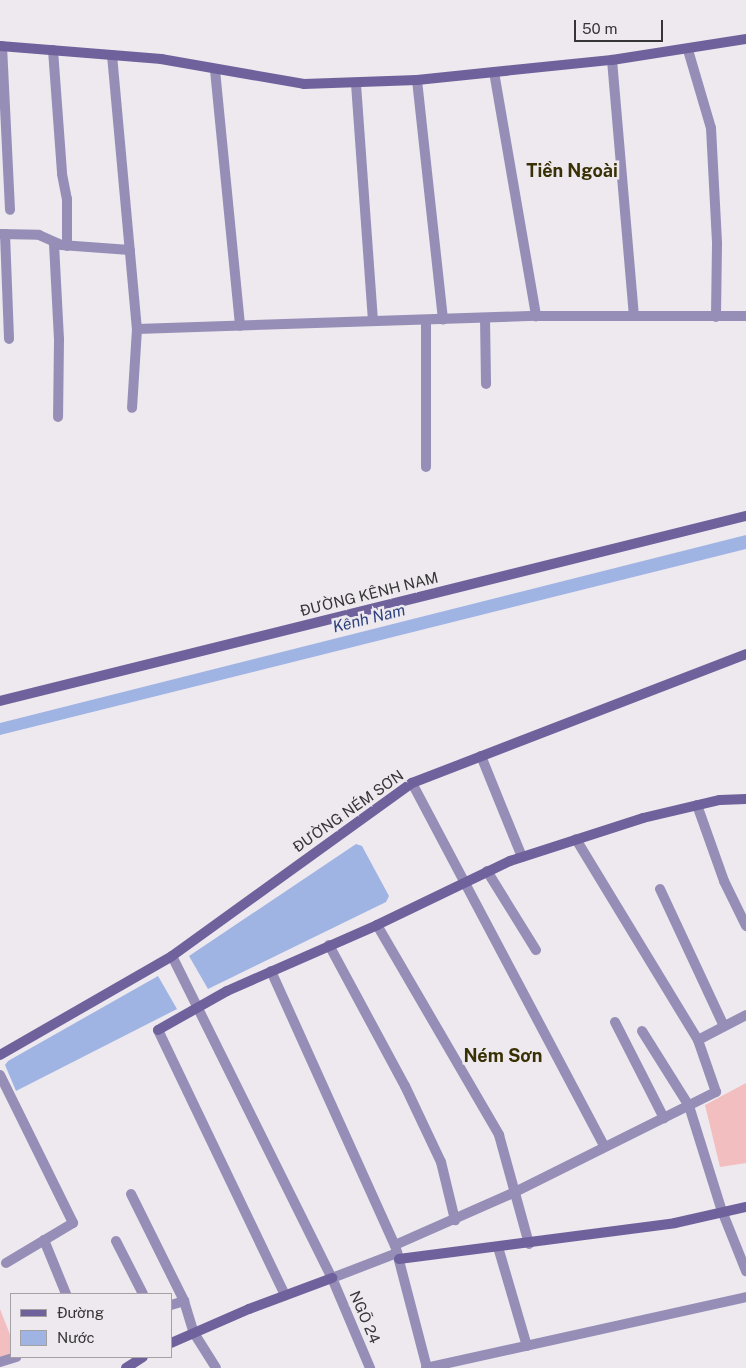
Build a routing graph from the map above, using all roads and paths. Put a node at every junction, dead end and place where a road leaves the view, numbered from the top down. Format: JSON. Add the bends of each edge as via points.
{"nodes":[{"id":1,"x":746,"y":39,"type":"edge"},
{"id":2,"x":1,"y":46,"type":"edge"},
{"id":3,"x":52,"y":50,"type":"junction"},
{"id":4,"x":688,"y":50,"type":"junction"},
{"id":5,"x":112,"y":56,"type":"junction"},
{"id":6,"x":612,"y":60,"type":"junction"},
{"id":7,"x":215,"y":70,"type":"junction"},
{"id":8,"x":494,"y":72,"type":"junction"},
{"id":9,"x":417,"y":80,"type":"junction"},
{"id":10,"x":356,"y":84,"type":"junction"},
{"id":11,"x":10,"y":210,"type":"dead end"},
{"id":12,"x":2,"y":234,"type":"edge"},
{"id":13,"x":54,"y":244,"type":"junction"},
{"id":14,"x":67,"y":246,"type":"junction"},
{"id":15,"x":130,"y":250,"type":"junction"},
{"id":16,"x":536,"y":316,"type":"junction"},
{"id":17,"x":634,"y":316,"type":"junction"},
{"id":18,"x":716,"y":316,"type":"junction"},
{"id":19,"x":746,"y":316,"type":"edge"},
{"id":20,"x":485,"y":318,"type":"junction"},
{"id":21,"x":373,"y":320,"type":"junction"},
{"id":22,"x":443,"y":320,"type":"junction"},
{"id":23,"x":426,"y":321,"type":"junction"},
{"id":24,"x":240,"y":326,"type":"junction"},
{"id":25,"x":137,"y":330,"type":"junction"},
{"id":26,"x":9,"y":339,"type":"dead end"},
{"id":27,"x":486,"y":384,"type":"dead end"},
{"id":28,"x":132,"y":408,"type":"dead end"},
{"id":29,"x":58,"y":417,"type":"dead end"},
{"id":30,"x":426,"y":467,"type":"dead end"},
{"id":31,"x":746,"y":516,"type":"edge"},
{"id":32,"x":746,"y":654,"type":"edge"},
{"id":33,"x":0,"y":701,"type":"edge"},
{"id":34,"x":481,"y":756,"type":"junction"},
{"id":35,"x":412,"y":782,"type":"junction"},
{"id":36,"x":746,"y":799,"type":"edge"},
{"id":37,"x":697,"y":805,"type":"junction"},
{"id":38,"x":576,"y":840,"type":"junction"},
{"id":39,"x":522,"y":857,"type":"junction"},
{"id":40,"x":487,"y":871,"type":"junction"},
{"id":41,"x":464,"y":881,"type":"junction"},
{"id":42,"x":660,"y":889,"type":"dead end"},
{"id":43,"x":378,"y":925,"type":"junction"},
{"id":44,"x":746,"y":926,"type":"edge"},
{"id":45,"x":329,"y":945,"type":"junction"},
{"id":46,"x":536,"y":950,"type":"dead end"},
{"id":47,"x":172,"y":956,"type":"junction"},
{"id":48,"x":272,"y":971,"type":"junction"},
{"id":49,"x":200,"y":1007,"type":"junction"},
{"id":50,"x":746,"y":1015,"type":"edge"},
{"id":51,"x":615,"y":1022,"type":"dead end"},
{"id":52,"x":724,"y":1026,"type":"junction"},
{"id":53,"x":642,"y":1031,"type":"dead end"},
{"id":54,"x":698,"y":1040,"type":"junction"},
{"id":55,"x":0,"y":1055,"type":"edge"},
{"id":56,"x":0,"y":1075,"type":"edge"},
{"id":57,"x":689,"y":1106,"type":"junction"},
{"id":58,"x":664,"y":1118,"type":"junction"},
{"id":59,"x":604,"y":1146,"type":"junction"},
{"id":60,"x":513,"y":1192,"type":"junction"},
{"id":61,"x":131,"y":1194,"type":"dead end"},
{"id":62,"x":746,"y":1207,"type":"edge"},
{"id":63,"x":722,"y":1211,"type":"junction"},
{"id":64,"x":454,"y":1220,"type":"junction"},
{"id":65,"x":44,"y":1240,"type":"junction"},
{"id":66,"x":116,"y":1241,"type":"dead end"},
{"id":67,"x":529,"y":1244,"type":"junction"},
{"id":68,"x":498,"y":1247,"type":"junction"},
{"id":69,"x":397,"y":1252,"type":"junction"},
{"id":70,"x":6,"y":1263,"type":"dead end"},
{"id":71,"x":746,"y":1271,"type":"edge"},
{"id":72,"x":332,"y":1278,"type":"junction"},
{"id":73,"x":66,"y":1293,"type":"edge"},
{"id":74,"x":142,"y":1293,"type":"edge"},
{"id":75,"x":285,"y":1295,"type":"junction"},
{"id":76,"x":746,"y":1297,"type":"edge"},
{"id":77,"x":184,"y":1301,"type":"junction"},
{"id":78,"x":172,"y":1305,"type":"edge"},
{"id":79,"x":194,"y":1333,"type":"junction"},
{"id":80,"x":172,"y":1343,"type":"edge"},
{"id":81,"x":527,"y":1346,"type":"junction"},
{"id":82,"x":13,"y":1358,"type":"edge"},
{"id":83,"x":141,"y":1358,"type":"edge"},
{"id":84,"x":0,"y":1362,"type":"edge"},
{"id":85,"x":126,"y":1368,"type":"edge"},
{"id":86,"x":216,"y":1368,"type":"edge"},
{"id":87,"x":370,"y":1368,"type":"edge"},
{"id":88,"x":427,"y":1368,"type":"edge"}],
"edges":[{"from":1,"to":4,"type":"street"},
{"from":2,"to":3,"type":"street"},
{"from":2,"to":11,"type":"street"},
{"from":3,"to":5,"type":"street"},
{"from":3,"to":14,"type":"street","via":[[67,199]]},
{"from":4,"to":6,"type":"street"},
{"from":4,"to":18,"type":"street","via":[[711,128],[717,244]]},
{"from":5,"to":7,"type":"street","via":[[161,59]]},
{"from":5,"to":15,"type":"street"},
{"from":6,"to":8,"type":"street"},
{"from":6,"to":17,"type":"street"},
{"from":7,"to":10,"type":"street","via":[[304,84]]},
{"from":7,"to":24,"type":"street"},
{"from":8,"to":9,"type":"street"},
{"from":8,"to":16,"type":"street"},
{"from":9,"to":10,"type":"street"},
{"from":9,"to":22,"type":"street"},
{"from":10,"to":21,"type":"street"},
{"from":12,"to":13,"type":"street","via":[[40,235]]},
{"from":12,"to":26,"type":"street"},
{"from":13,"to":14,"type":"street"},
{"from":13,"to":29,"type":"street","via":[[59,339]]},
{"from":14,"to":15,"type":"street"},
{"from":15,"to":25,"type":"street"},
{"from":16,"to":17,"type":"street"},
{"from":16,"to":20,"type":"street"},
{"from":17,"to":18,"type":"street"},
{"from":18,"to":19,"type":"street"},
{"from":20,"to":22,"type":"street"},
{"from":20,"to":27,"type":"street"},
{"from":21,"to":23,"type":"street"},
{"from":21,"to":24,"type":"street"},
{"from":22,"to":23,"type":"street"},
{"from":23,"to":30,"type":"street"},
{"from":24,"to":25,"type":"street"},
{"from":25,"to":28,"type":"street"},
{"from":31,"to":33,"type":"street","name":"ĐƯỜNG KÊNH NAM"},
{"from":32,"to":34,"type":"street","name":"ĐƯỜNG NÉM SƠN"},
{"from":34,"to":35,"type":"street","name":"ĐƯỜNG NÉM SƠN"},
{"from":34,"to":39,"type":"street"},
{"from":35,"to":41,"type":"street"},
{"from":35,"to":47,"type":"street","name":"ĐƯỜNG NÉM SƠN"},
{"from":36,"to":37,"type":"street"},
{"from":37,"to":38,"type":"street","via":[[643,818]]},
{"from":37,"to":44,"type":"street","via":[[724,881]]},
{"from":38,"to":39,"type":"street"},
{"from":38,"to":54,"type":"street"},
{"from":39,"to":40,"type":"street"},
{"from":40,"to":41,"type":"street"},
{"from":40,"to":46,"type":"street"},
{"from":41,"to":43,"type":"street"},
{"from":41,"to":59,"type":"street"},
{"from":42,"to":52,"type":"street"},
{"from":43,"to":45,"type":"street"},
{"from":43,"to":60,"type":"street","via":[[499,1135]]},
{"from":45,"to":48,"type":"street"},
{"from":45,"to":64,"type":"street","via":[[442,1162]]},
{"from":47,"to":49,"type":"street","name":"NGÕ 24"},
{"from":47,"to":55,"type":"street","name":"ĐƯỜNG NÉM SƠN"},
{"from":48,"to":49,"type":"street"},
{"from":48,"to":69,"type":"street"},
{"from":49,"to":72,"type":"street","name":"NGÕ 24"},
{"from":49,"to":75,"type":"street","via":[[158,1030]]},
{"from":50,"to":52,"type":"street"},
{"from":51,"to":58,"type":"street"},
{"from":52,"to":54,"type":"street"},
{"from":53,"to":57,"type":"street"},
{"from":54,"to":57,"type":"street","via":[[716,1092]]},
{"from":56,"to":65,"type":"street","via":[[73,1223]]},
{"from":57,"to":58,"type":"street"},
{"from":57,"to":63,"type":"street"},
{"from":58,"to":59,"type":"street"},
{"from":59,"to":60,"type":"street"},
{"from":60,"to":64,"type":"street"},
{"from":60,"to":67,"type":"street"},
{"from":61,"to":77,"type":"street"},
{"from":62,"to":63,"type":"street"},
{"from":63,"to":67,"type":"street","via":[[675,1223]]},
{"from":63,"to":71,"type":"street"},
{"from":64,"to":69,"type":"street"},
{"from":65,"to":70,"type":"street"},
{"from":65,"to":73,"type":"street"},
{"from":66,"to":74,"type":"street"},
{"from":67,"to":68,"type":"street"},
{"from":68,"to":69,"type":"street"},
{"from":68,"to":81,"type":"street"},
{"from":69,"to":72,"type":"street"},
{"from":69,"to":88,"type":"street"},
{"from":72,"to":75,"type":"street"},
{"from":72,"to":87,"type":"street","name":"NGÕ 24"},
{"from":75,"to":79,"type":"street"},
{"from":76,"to":81,"type":"street"},
{"from":77,"to":78,"type":"street"},
{"from":77,"to":79,"type":"street"},
{"from":79,"to":80,"type":"street"},
{"from":79,"to":86,"type":"street"},
{"from":81,"to":88,"type":"street"},
{"from":82,"to":84,"type":"street"},
{"from":83,"to":85,"type":"street"}]}
